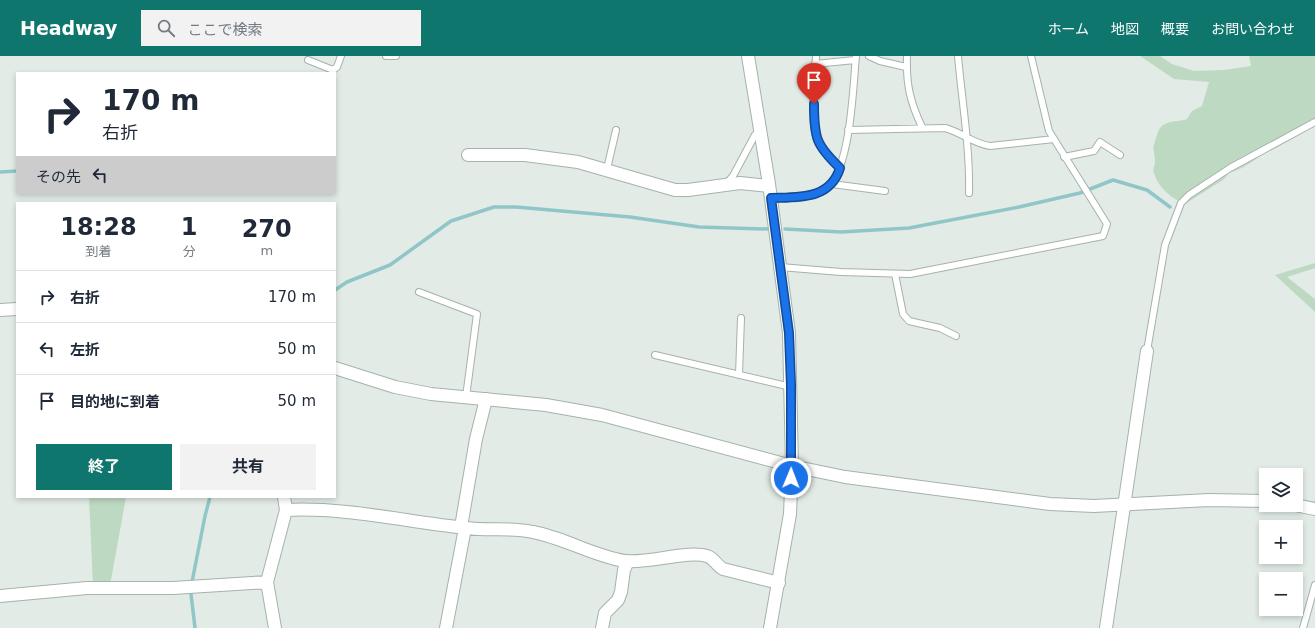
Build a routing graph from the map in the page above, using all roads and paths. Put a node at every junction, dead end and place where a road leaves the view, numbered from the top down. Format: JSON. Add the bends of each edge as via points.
{"nodes":[{"id":1,"x":341,"y":56,"type":"edge"},
{"id":2,"x":386,"y":56,"type":"edge"},
{"id":3,"x":396,"y":56,"type":"edge"},
{"id":4,"x":748,"y":56,"type":"edge"},
{"id":5,"x":816,"y":56,"type":"edge"},
{"id":6,"x":869,"y":56,"type":"edge"},
{"id":7,"x":907,"y":56,"type":"edge"},
{"id":8,"x":958,"y":56,"type":"edge"},
{"id":9,"x":1031,"y":56,"type":"edge"},
{"id":10,"x":856,"y":58,"type":"edge"},
{"id":11,"x":308,"y":60,"type":"dead end"},
{"id":12,"x":815,"y":64,"type":"junction"},
{"id":13,"x":906,"y":67,"type":"junction"},
{"id":14,"x":1315,"y":122,"type":"edge"},
{"id":15,"x":922,"y":127,"type":"junction"},
{"id":16,"x":616,"y":130,"type":"dead end"},
{"id":17,"x":848,"y":130,"type":"junction"},
{"id":18,"x":760,"y":131,"type":"junction"},
{"id":19,"x":966,"y":136,"type":"junction"},
{"id":20,"x":1054,"y":139,"type":"junction"},
{"id":21,"x":468,"y":155,"type":"dead end"},
{"id":22,"x":1120,"y":155,"type":"dead end"},
{"id":23,"x":1064,"y":157,"type":"junction"},
{"id":24,"x":840,"y":168,"type":"junction"},
{"id":25,"x":607,"y":170,"type":"junction"},
{"id":26,"x":726,"y":184,"type":"junction"},
{"id":27,"x":832,"y":184,"type":"junction"},
{"id":28,"x":884,"y":191,"type":"dead end"},
{"id":29,"x":770,"y":192,"type":"junction"},
{"id":30,"x":969,"y":193,"type":"dead end"},
{"id":31,"x":780,"y":267,"type":"junction"},
{"id":32,"x":895,"y":274,"type":"junction"},
{"id":33,"x":419,"y":292,"type":"dead end"},
{"id":34,"x":16,"y":309,"type":"edge"},
{"id":35,"x":0,"y":310,"type":"edge"},
{"id":36,"x":741,"y":318,"type":"dead end"},
{"id":37,"x":956,"y":336,"type":"dead end"},
{"id":38,"x":1148,"y":351,"type":"joint"},
{"id":39,"x":655,"y":355,"type":"dead end"},
{"id":40,"x":336,"y":368,"type":"edge"},
{"id":41,"x":739,"y":375,"type":"junction"},
{"id":42,"x":791,"y":387,"type":"junction"},
{"id":43,"x":466,"y":397,"type":"junction"},
{"id":44,"x":486,"y":399,"type":"junction"},
{"id":45,"x":792,"y":466,"type":"junction"},
{"id":46,"x":284,"y":498,"type":"edge"},
{"id":47,"x":1259,"y":501,"type":"edge"},
{"id":48,"x":1126,"y":505,"type":"junction"},
{"id":49,"x":1303,"y":507,"type":"edge"},
{"id":50,"x":1315,"y":509,"type":"edge"},
{"id":51,"x":286,"y":510,"type":"junction"},
{"id":52,"x":463,"y":528,"type":"junction"},
{"id":53,"x":628,"y":561,"type":"junction"},
{"id":54,"x":268,"y":582,"type":"junction"},
{"id":55,"x":779,"y":583,"type":"junction"},
{"id":56,"x":1315,"y":585,"type":"edge"},
{"id":57,"x":0,"y":596,"type":"edge"},
{"id":58,"x":275,"y":628,"type":"edge"},
{"id":59,"x":446,"y":628,"type":"edge"},
{"id":60,"x":602,"y":628,"type":"edge"},
{"id":61,"x":770,"y":628,"type":"edge"},
{"id":62,"x":1106,"y":628,"type":"edge"},
{"id":63,"x":1303,"y":628,"type":"edge"}],
"edges":[{"from":1,"to":11,"type":"lane","via":[[333,70]]},
{"from":2,"to":3,"type":"lane"},
{"from":4,"to":18,"type":"street"},
{"from":5,"to":12,"type":"lane"},
{"from":6,"to":13,"type":"lane"},
{"from":7,"to":13,"type":"lane"},
{"from":8,"to":19,"type":"lane"},
{"from":9,"to":20,"type":"lane","via":[[1049,131]]},
{"from":10,"to":12,"type":"lane"},
{"from":10,"to":17,"type":"lane"},
{"from":12,"to":24,"type":"lane","via":[[814,130],[818,142]]},
{"from":13,"to":15,"type":"lane","via":[[908,93]]},
{"from":14,"to":38,"type":"lane","via":[[1230,168],[1181,203],[1165,245]]},
{"from":15,"to":17,"type":"lane"},
{"from":15,"to":19,"type":"lane","via":[[956,130]]},
{"from":16,"to":25,"type":"lane"},
{"from":17,"to":24,"type":"lane","via":[[846,150]]},
{"from":18,"to":26,"type":"lane","via":[[755,135]]},
{"from":18,"to":29,"type":"street"},
{"from":19,"to":20,"type":"lane","via":[[981,145],[990,146]]},
{"from":19,"to":30,"type":"lane","via":[[970,162]]},
{"from":20,"to":23,"type":"lane"},
{"from":21,"to":25,"type":"street","via":[[525,155],[578,162]]},
{"from":22,"to":23,"type":"lane","via":[[1100,142],[1094,151]]},
{"from":23,"to":32,"type":"lane","via":[[1106,224],[1103,236],[910,274]]},
{"from":24,"to":27,"type":"lane"},
{"from":25,"to":26,"type":"street","via":[[675,190]]},
{"from":26,"to":29,"type":"street"},
{"from":27,"to":28,"type":"lane"},
{"from":27,"to":29,"type":"lane","via":[[823,192],[808,196]]},
{"from":29,"to":31,"type":"street"},
{"from":31,"to":32,"type":"lane"},
{"from":31,"to":42,"type":"street","via":[[789,333]]},
{"from":32,"to":37,"type":"lane","via":[[903,314],[909,321],[940,328]]},
{"from":33,"to":43,"type":"lane","via":[[477,314]]},
{"from":34,"to":35,"type":"street"},
{"from":36,"to":41,"type":"lane"},
{"from":38,"to":48,"type":"street"},
{"from":39,"to":41,"type":"lane"},
{"from":40,"to":43,"type":"street","via":[[395,387]]},
{"from":41,"to":42,"type":"lane"},
{"from":42,"to":45,"type":"street"},
{"from":43,"to":44,"type":"street"},
{"from":44,"to":45,"type":"street","via":[[546,405],[602,415]]},
{"from":44,"to":52,"type":"street","via":[[474,446]]},
{"from":45,"to":48,"type":"street","via":[[845,477],[1050,504]]},
{"from":45,"to":55,"type":"street","via":[[790,514]]},
{"from":46,"to":51,"type":"street"},
{"from":47,"to":48,"type":"street","via":[[1209,500]]},
{"from":48,"to":62,"type":"street"},
{"from":49,"to":50,"type":"street"},
{"from":51,"to":52,"type":"street","via":[[333,511]]},
{"from":51,"to":54,"type":"street"},
{"from":52,"to":53,"type":"street","via":[[533,532]]},
{"from":52,"to":59,"type":"street"},
{"from":53,"to":55,"type":"street","via":[[699,555],[713,559],[717,566],[723,569]]},
{"from":53,"to":60,"type":"street","via":[[624,570],[622,592],[605,613]]},
{"from":54,"to":57,"type":"street","via":[[172,588],[87,588]]},
{"from":54,"to":58,"type":"street"},
{"from":55,"to":61,"type":"street"},
{"from":56,"to":63,"type":"lane"}]}
